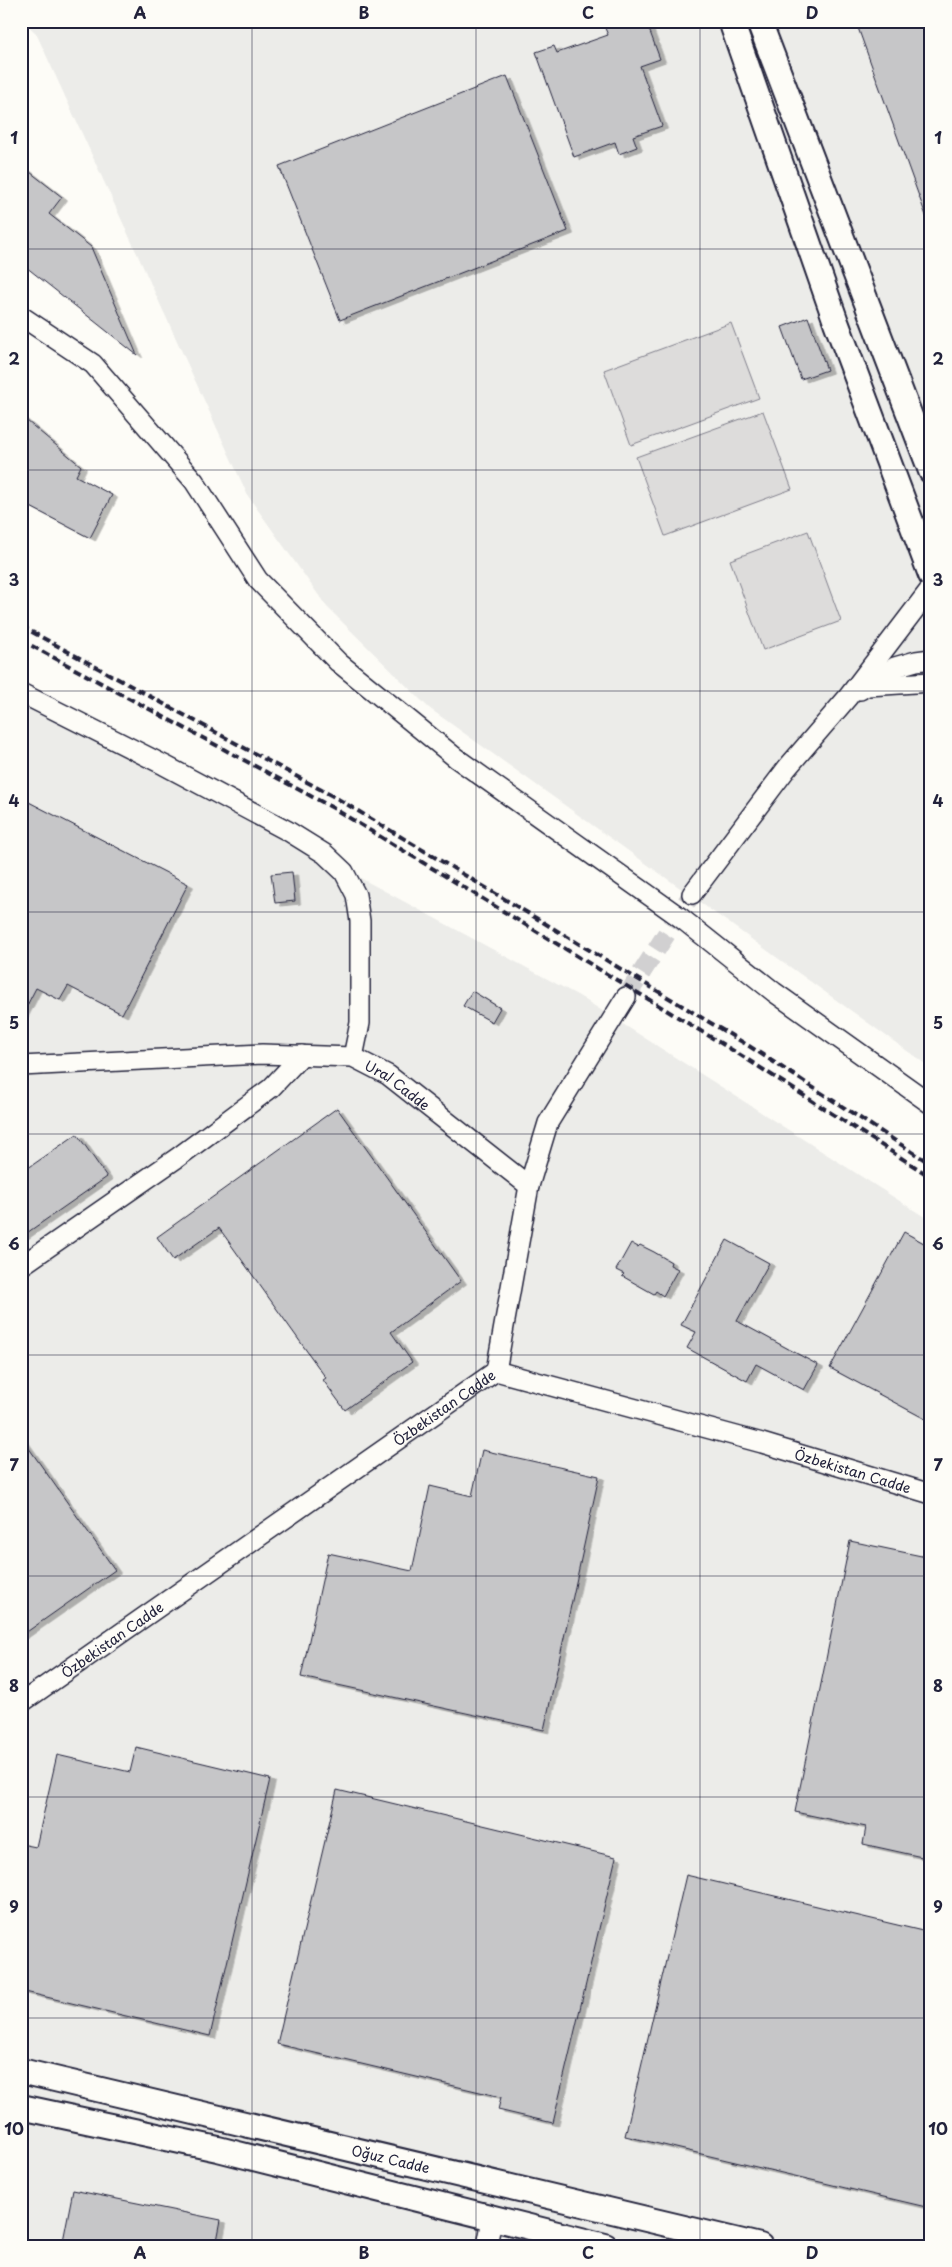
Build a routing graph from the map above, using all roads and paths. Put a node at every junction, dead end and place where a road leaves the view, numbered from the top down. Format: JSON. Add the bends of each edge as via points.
{"nodes":[{"id":1,"x":731,"y":21,"type":"edge"},
{"id":2,"x":759,"y":21,"type":"edge"},
{"id":3,"x":21,"y":316,"type":"edge"},
{"id":4,"x":931,"y":471,"type":"edge"},
{"id":5,"x":931,"y":575,"type":"edge"},
{"id":6,"x":931,"y":588,"type":"edge"},
{"id":7,"x":931,"y":659,"type":"edge"},
{"id":8,"x":868,"y":686,"type":"junction"},
{"id":9,"x":926,"y":686,"type":"edge"},
{"id":10,"x":21,"y":694,"type":"edge"},
{"id":11,"x":848,"y":697,"type":"junction"},
{"id":12,"x":692,"y":894,"type":"tunnel mouth"},
{"id":13,"x":626,"y":997,"type":"tunnel mouth"},
{"id":14,"x":302,"y":1055,"type":"junction"},
{"id":15,"x":352,"y":1057,"type":"junction"},
{"id":16,"x":21,"y":1066,"type":"edge"},
{"id":17,"x":931,"y":1104,"type":"edge"},
{"id":18,"x":529,"y":1186,"type":"junction"},
{"id":19,"x":21,"y":1266,"type":"edge"},
{"id":20,"x":496,"y":1371,"type":"junction"},
{"id":21,"x":931,"y":1494,"type":"edge"},
{"id":22,"x":21,"y":1703,"type":"edge"},
{"id":23,"x":21,"y":2071,"type":"edge"},
{"id":24,"x":21,"y":2107,"type":"edge"},
{"id":25,"x":492,"y":2219,"type":"junction"},
{"id":26,"x":487,"y":2246,"type":"edge"},
{"id":27,"x":605,"y":2246,"type":"edge"},
{"id":28,"x":760,"y":2246,"type":"edge"}],
"edges":[{"from":1,"to":5,"type":"street","via":[[836,322]]},
{"from":2,"to":4,"type":"street"},
{"from":3,"to":17,"type":"street","via":[[92,364],[194,481],[258,580],[338,662],[456,758],[681,918],[774,992]]},
{"from":6,"to":11,"type":"street"},
{"from":7,"to":8,"type":"street","via":[[895,667]]},
{"from":8,"to":9,"type":"street"},
{"from":8,"to":11,"type":"street"},
{"from":10,"to":15,"type":"street","via":[[164,764],[288,831],[325,854],[344,872],[356,895],[360,921],[360,1022]]},
{"from":11,"to":12,"type":"street","via":[[787,768]]},
{"from":13,"to":18,"type":"street","via":[[548,1123]]},
{"from":14,"to":15,"type":"street","name":"Ural Cadde"},
{"from":14,"to":16,"type":"street","name":"Ural Cadde","via":[[262,1054]]},
{"from":14,"to":19,"type":"street","via":[[263,1094]]},
{"from":15,"to":18,"type":"street","name":"Ural Cadde","via":[[388,1075]]},
{"from":18,"to":20,"type":"street"},
{"from":20,"to":21,"type":"street","name":"Özbekistan Cadde","via":[[762,1443]]},
{"from":20,"to":22,"type":"street","name":"Özbekistan Cadde"},
{"from":23,"to":28,"type":"street","name":"Oğuz Cadde"},
{"from":24,"to":25,"type":"street","via":[[218,2149]]},
{"from":25,"to":26,"type":"street"},
{"from":25,"to":27,"type":"street"}]}
